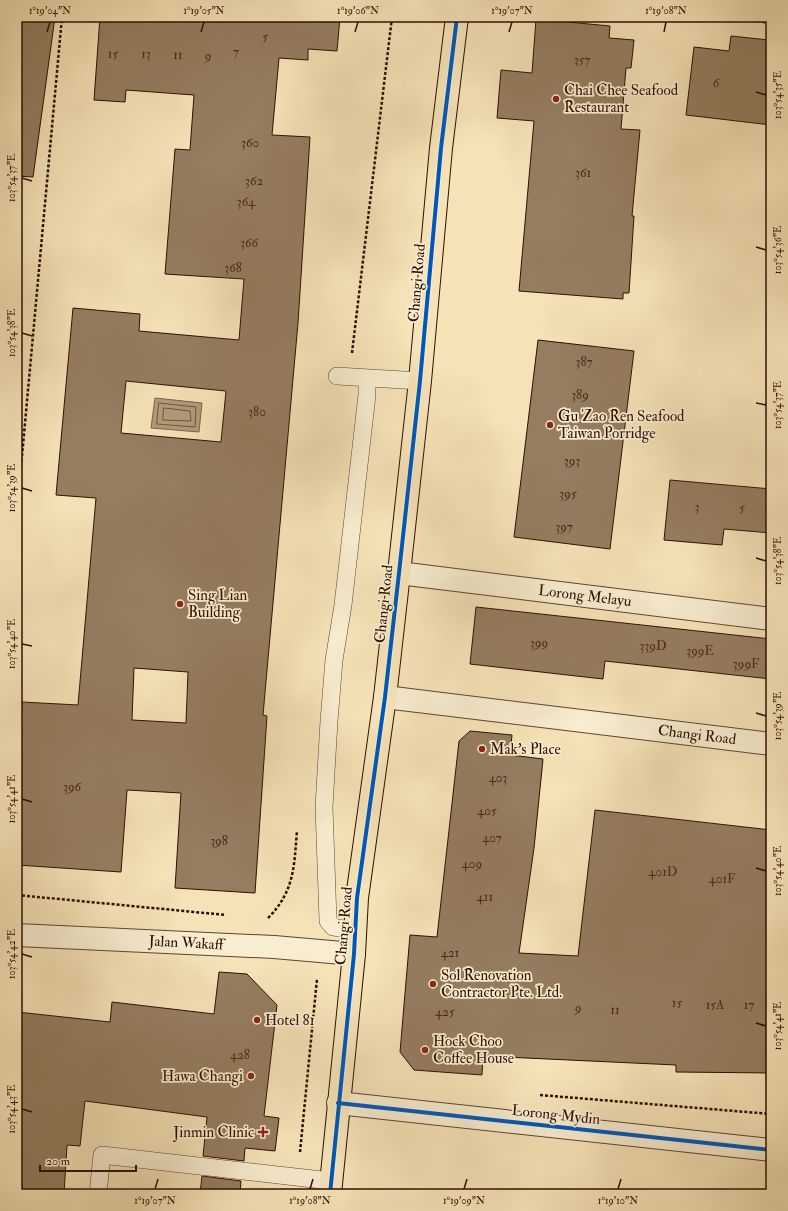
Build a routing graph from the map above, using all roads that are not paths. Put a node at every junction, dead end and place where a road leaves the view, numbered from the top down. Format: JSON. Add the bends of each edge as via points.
{"nodes":[{"id":1,"x":457,"y":17,"type":"edge"},
{"id":2,"x":337,"y":376,"type":"dead end"},
{"id":3,"x":367,"y":378,"type":"junction"},
{"id":4,"x":420,"y":381,"type":"junction"},
{"id":5,"x":399,"y":573,"type":"junction"},
{"id":6,"x":771,"y":619,"type":"edge"},
{"id":7,"x":385,"y":698,"type":"junction"},
{"id":8,"x":771,"y":744,"type":"edge"},
{"id":9,"x":355,"y":931,"type":"junction"},
{"id":10,"x":17,"y":935,"type":"edge"},
{"id":11,"x":354,"y":954,"type":"junction"},
{"id":12,"x":338,"y":1103,"type":"junction"},
{"id":13,"x":771,"y":1150,"type":"edge"},
{"id":14,"x":330,"y":1187,"type":"edge"},
{"id":15,"x":98,"y":1194,"type":"edge"}],
"edges":[{"from":1,"to":4,"type":"main road","name":"Changi Road","via":[[441,148]]},
{"from":2,"to":3,"type":"lane"},
{"from":3,"to":4,"type":"lane"},
{"from":3,"to":9,"type":"lane","via":[[352,535],[334,660],[324,807],[328,921],[333,927]]},
{"from":4,"to":5,"type":"main road","name":"Changi Road"},
{"from":5,"to":6,"type":"street","name":"Lorong Melayu"},
{"from":5,"to":7,"type":"main road","name":"Changi Road"},
{"from":7,"to":8,"type":"street","name":"Changi Road"},
{"from":7,"to":9,"type":"main road","name":"Changi Road","via":[[357,898]]},
{"from":9,"to":11,"type":"main road","name":"Changi Road"},
{"from":10,"to":11,"type":"street","name":"Jalan Wakaff","via":[[274,947]]},
{"from":11,"to":12,"type":"main road","name":"Changi Road"},
{"from":12,"to":13,"type":"street","name":"Lorong Mydin"},
{"from":12,"to":14,"type":"main road","name":"Changi Road"},
{"from":14,"to":15,"type":"lane","via":[[102,1154]]}]}
